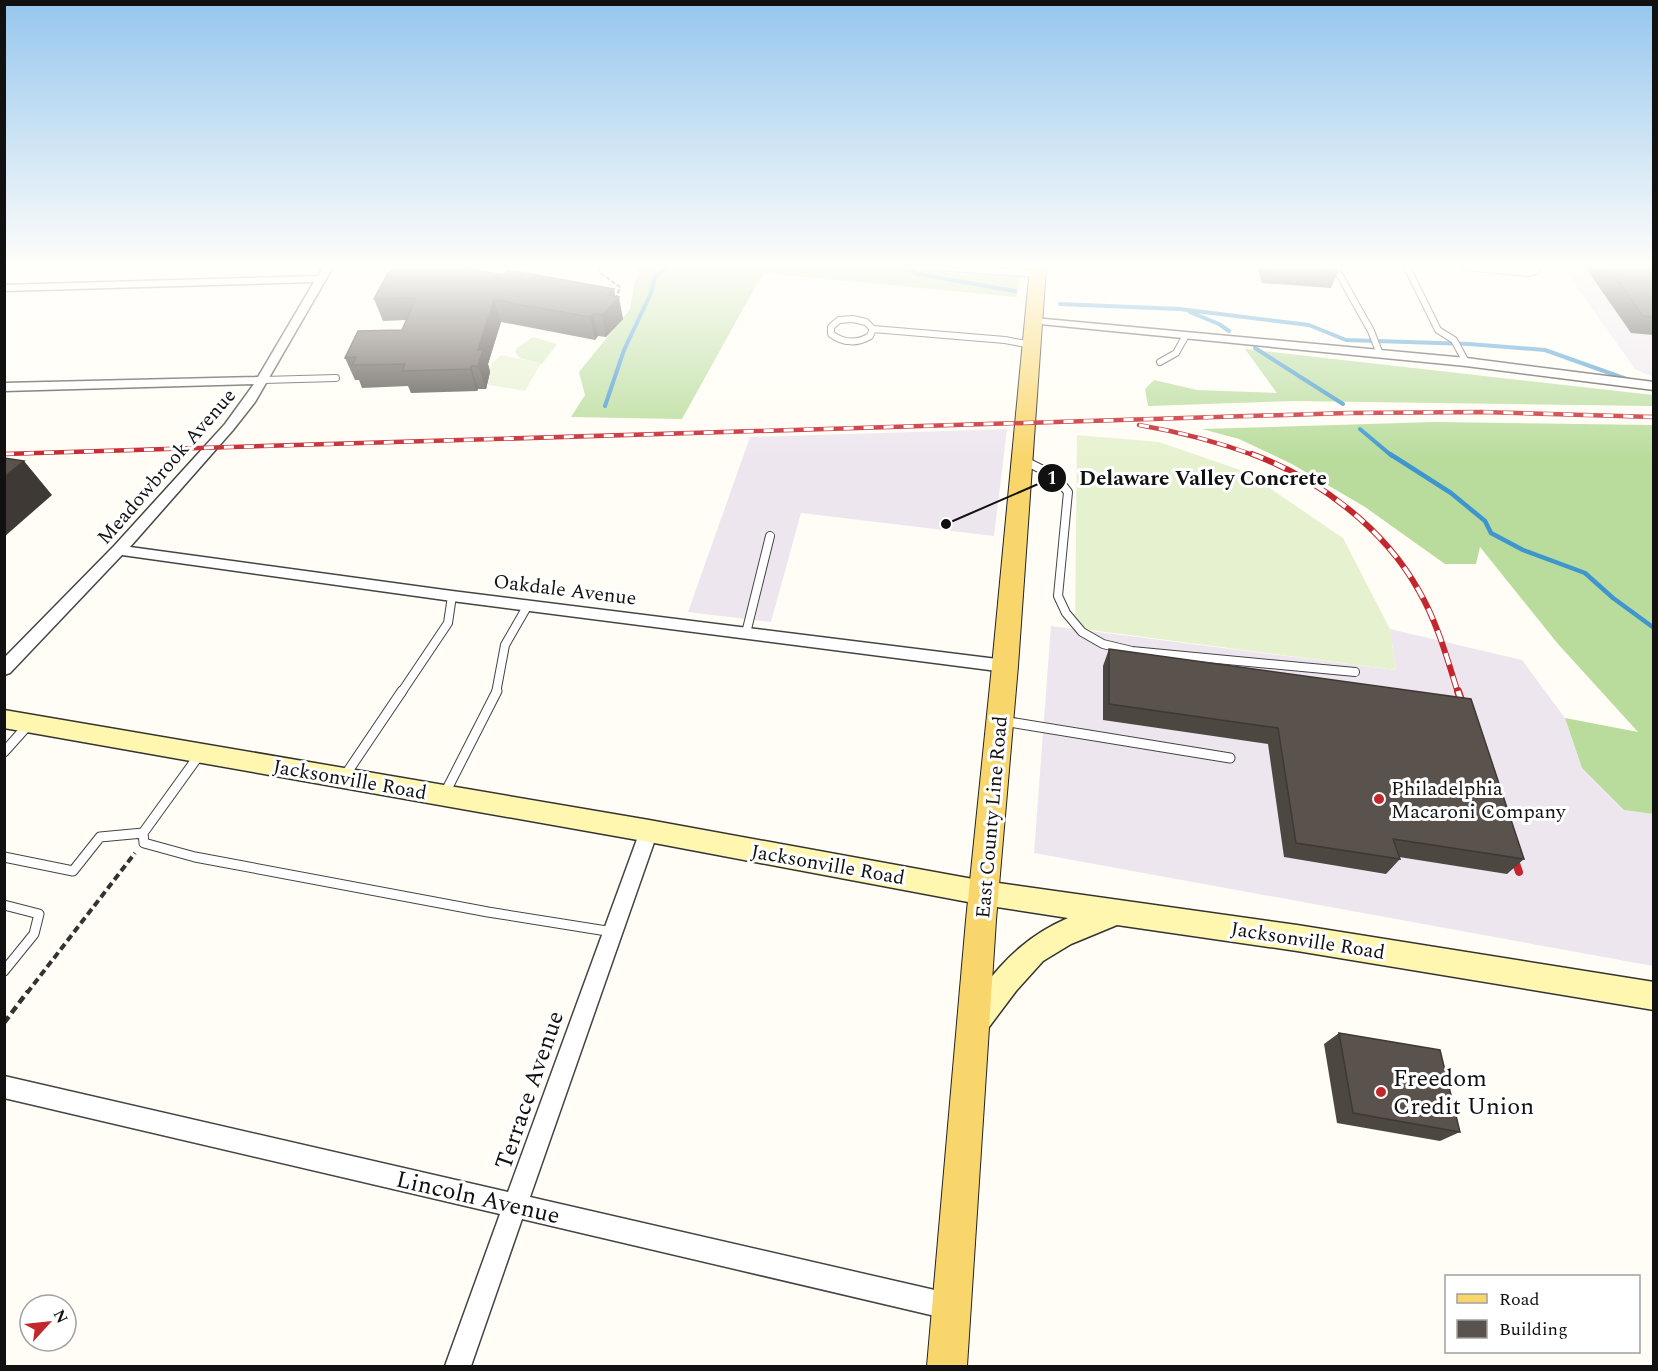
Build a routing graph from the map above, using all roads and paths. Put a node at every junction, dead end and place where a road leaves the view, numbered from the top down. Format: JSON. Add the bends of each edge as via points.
{"nodes":[{"id":1,"x":291,"y":331,"type":"edge"},
{"id":2,"x":830,"y":331,"type":"edge"},
{"id":3,"x":873,"y":331,"type":"edge"},
{"id":4,"x":897,"y":331,"type":"edge"},
{"id":5,"x":1033,"y":331,"type":"edge"},
{"id":6,"x":1128,"y":331,"type":"edge"},
{"id":7,"x":1372,"y":331,"type":"edge"},
{"id":8,"x":1440,"y":331,"type":"edge"},
{"id":9,"x":1185,"y":337,"type":"junction"},
{"id":10,"x":1032,"y":346,"type":"junction"},
{"id":11,"x":1380,"y":354,"type":"junction"},
{"id":12,"x":1160,"y":362,"type":"dead end"},
{"id":13,"x":1466,"y":362,"type":"junction"},
{"id":14,"x":336,"y":378,"type":"dead end"},
{"id":15,"x":263,"y":380,"type":"junction"},
{"id":16,"x":1653,"y":386,"type":"edge"},
{"id":17,"x":4,"y":387,"type":"edge"},
{"id":18,"x":1022,"y":460,"type":"junction"},
{"id":19,"x":770,"y":536,"type":"dead end"},
{"id":20,"x":119,"y":550,"type":"junction"},
{"id":21,"x":452,"y":596,"type":"junction"},
{"id":22,"x":528,"y":605,"type":"junction"},
{"id":23,"x":746,"y":633,"type":"junction"},
{"id":24,"x":1005,"y":666,"type":"junction"},
{"id":25,"x":4,"y":669,"type":"edge"},
{"id":26,"x":1355,"y":672,"type":"dead end"},
{"id":27,"x":4,"y":719,"type":"edge"},
{"id":28,"x":1000,"y":721,"type":"junction"},
{"id":29,"x":31,"y":723,"type":"junction"},
{"id":30,"x":4,"y":752,"type":"edge"},
{"id":31,"x":201,"y":753,"type":"junction"},
{"id":32,"x":1230,"y":758,"type":"dead end"},
{"id":33,"x":344,"y":777,"type":"junction"},
{"id":34,"x":444,"y":795,"type":"junction"},
{"id":35,"x":649,"y":831,"type":"junction"},
{"id":36,"x":144,"y":838,"type":"junction"},
{"id":37,"x":4,"y":857,"type":"edge"},
{"id":38,"x":984,"y":893,"type":"junction"},
{"id":39,"x":4,"y":904,"type":"edge"},
{"id":40,"x":1119,"y":911,"type":"junction"},
{"id":41,"x":613,"y":932,"type":"junction"},
{"id":42,"x":4,"y":971,"type":"edge"},
{"id":43,"x":1653,"y":996,"type":"edge"},
{"id":44,"x":4,"y":1023,"type":"edge"},
{"id":45,"x":973,"y":1025,"type":"junction"},
{"id":46,"x":4,"y":1087,"type":"edge"},
{"id":47,"x":517,"y":1206,"type":"junction"},
{"id":48,"x":952,"y":1307,"type":"junction"},
{"id":49,"x":458,"y":1366,"type":"edge"},
{"id":50,"x":947,"y":1366,"type":"edge"}],
"edges":[{"from":1,"to":15,"type":"street","name":"Meadowbrook Avenue"},
{"from":2,"to":3,"type":"lane","via":[[840,340],[853,342],[866,339]]},
{"from":4,"to":10,"type":"lane"},
{"from":5,"to":10,"type":"main road","name":"East County Line Road"},
{"from":6,"to":9,"type":"street"},
{"from":7,"to":11,"type":"lane"},
{"from":8,"to":13,"type":"lane","via":[[1454,340]]},
{"from":9,"to":11,"type":"street"},
{"from":9,"to":12,"type":"lane","via":[[1176,353]]},
{"from":10,"to":18,"type":"main road","name":"East County Line Road"},
{"from":11,"to":13,"type":"street"},
{"from":13,"to":16,"type":"street"},
{"from":14,"to":15,"type":"lane"},
{"from":15,"to":17,"type":"street"},
{"from":15,"to":20,"type":"street","name":"Meadowbrook Avenue","via":[[229,427]]},
{"from":18,"to":24,"type":"main road","name":"East County Line Road"},
{"from":18,"to":26,"type":"lane","via":[[1063,480],[1068,492],[1058,596],[1066,614],[1082,632],[1103,644],[1132,651]]},
{"from":19,"to":23,"type":"lane"},
{"from":20,"to":21,"type":"street","name":"Oakdale Avenue"},
{"from":20,"to":25,"type":"street","name":"Meadowbrook Avenue"},
{"from":21,"to":22,"type":"street","name":"Oakdale Avenue"},
{"from":21,"to":33,"type":"lane","via":[[448,623]]},
{"from":22,"to":23,"type":"street","name":"Oakdale Avenue"},
{"from":22,"to":34,"type":"lane","via":[[506,645],[498,689]]},
{"from":23,"to":24,"type":"street","name":"Oakdale Avenue"},
{"from":24,"to":28,"type":"main road","name":"East County Line Road"},
{"from":27,"to":29,"type":"main road","name":"Jacksonville Road"},
{"from":28,"to":32,"type":"lane"},
{"from":28,"to":38,"type":"main road","name":"East County Line Road"},
{"from":29,"to":30,"type":"lane"},
{"from":29,"to":31,"type":"main road","name":"Jacksonville Road"},
{"from":31,"to":33,"type":"main road","name":"Jacksonville Road"},
{"from":31,"to":36,"type":"lane"},
{"from":33,"to":34,"type":"main road","name":"Jacksonville Road"},
{"from":34,"to":35,"type":"main road","name":"Jacksonville Road"},
{"from":35,"to":38,"type":"main road","name":"Jacksonville Road"},
{"from":35,"to":41,"type":"street","name":"Terrace Avenue"},
{"from":36,"to":37,"type":"lane","via":[[100,837],[73,871]]},
{"from":36,"to":41,"type":"lane","via":[[162,850],[484,913]]},
{"from":36,"to":44,"type":"path"},
{"from":38,"to":40,"type":"main road","name":"Jacksonville Road"},
{"from":38,"to":45,"type":"main road","name":"East County Line Road"},
{"from":39,"to":42,"type":"lane","via":[[39,914],[34,934]]},
{"from":40,"to":43,"type":"main road","name":"Jacksonville Road"},
{"from":40,"to":45,"type":"main road","via":[[1043,945],[1013,972]]},
{"from":41,"to":47,"type":"street","name":"Terrace Avenue"},
{"from":45,"to":48,"type":"main road","name":"East County Line Road"},
{"from":46,"to":47,"type":"street","name":"Lincoln Avenue"},
{"from":47,"to":48,"type":"street","name":"Lincoln Avenue"},
{"from":47,"to":49,"type":"street","name":"Terrace Avenue"},
{"from":48,"to":50,"type":"main road","name":"East County Line Road"}]}
